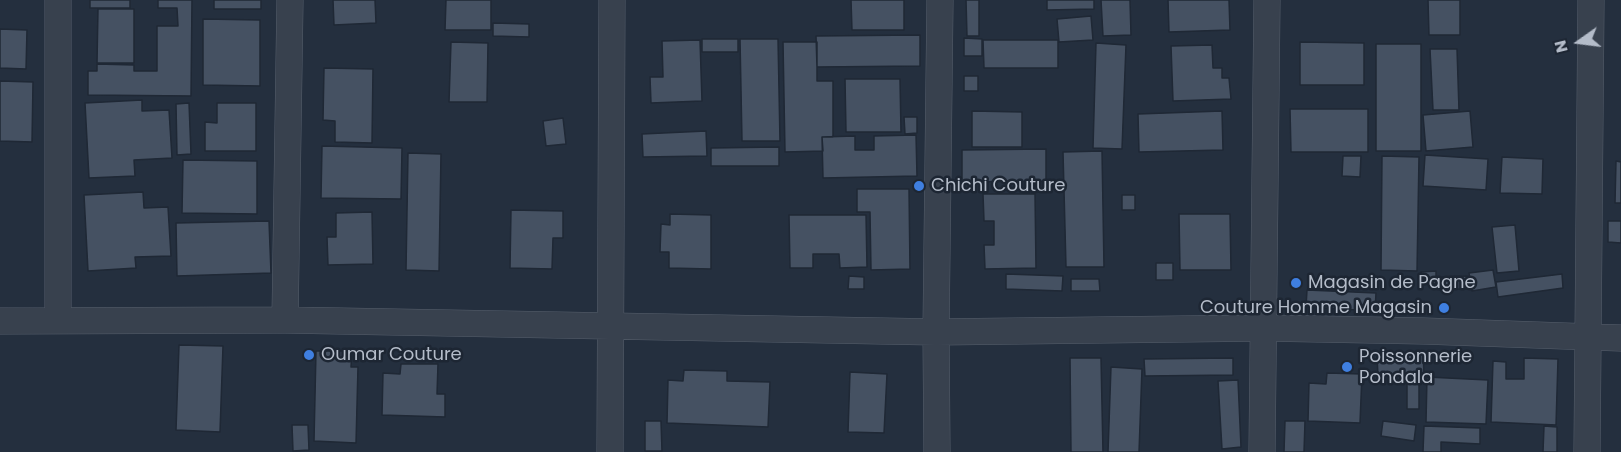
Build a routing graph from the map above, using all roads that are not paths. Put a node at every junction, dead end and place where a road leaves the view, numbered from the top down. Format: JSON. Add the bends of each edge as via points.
{"nodes":[{"id":1,"x":58,"y":0,"type":"edge"},
{"id":2,"x":290,"y":0,"type":"edge"},
{"id":3,"x":612,"y":0,"type":"edge"},
{"id":4,"x":940,"y":0,"type":"edge"},
{"id":5,"x":1267,"y":0,"type":"edge"},
{"id":6,"x":1591,"y":0,"type":"edge"},
{"id":7,"x":285,"y":320,"type":"junction"},
{"id":8,"x":0,"y":321,"type":"edge"},
{"id":9,"x":58,"y":321,"type":"junction"},
{"id":10,"x":611,"y":326,"type":"junction"},
{"id":11,"x":1264,"y":328,"type":"junction"},
{"id":12,"x":936,"y":332,"type":"junction"},
{"id":13,"x":1588,"y":338,"type":"junction"},
{"id":14,"x":1621,"y":338,"type":"edge"},
{"id":15,"x":610,"y":452,"type":"edge"},
{"id":16,"x":937,"y":452,"type":"edge"},
{"id":17,"x":1262,"y":452,"type":"edge"},
{"id":18,"x":1587,"y":452,"type":"edge"}],
"edges":[{"from":1,"to":9,"type":"street"},
{"from":2,"to":7,"type":"street"},
{"from":3,"to":10,"type":"street"},
{"from":4,"to":12,"type":"street"},
{"from":5,"to":11,"type":"street"},
{"from":6,"to":13,"type":"street"},
{"from":7,"to":9,"type":"street"},
{"from":7,"to":10,"type":"street"},
{"from":8,"to":9,"type":"street"},
{"from":10,"to":12,"type":"street"},
{"from":10,"to":15,"type":"street"},
{"from":11,"to":12,"type":"street"},
{"from":11,"to":13,"type":"street"},
{"from":11,"to":17,"type":"street"},
{"from":12,"to":16,"type":"street"},
{"from":13,"to":14,"type":"street"},
{"from":13,"to":18,"type":"street"}]}
